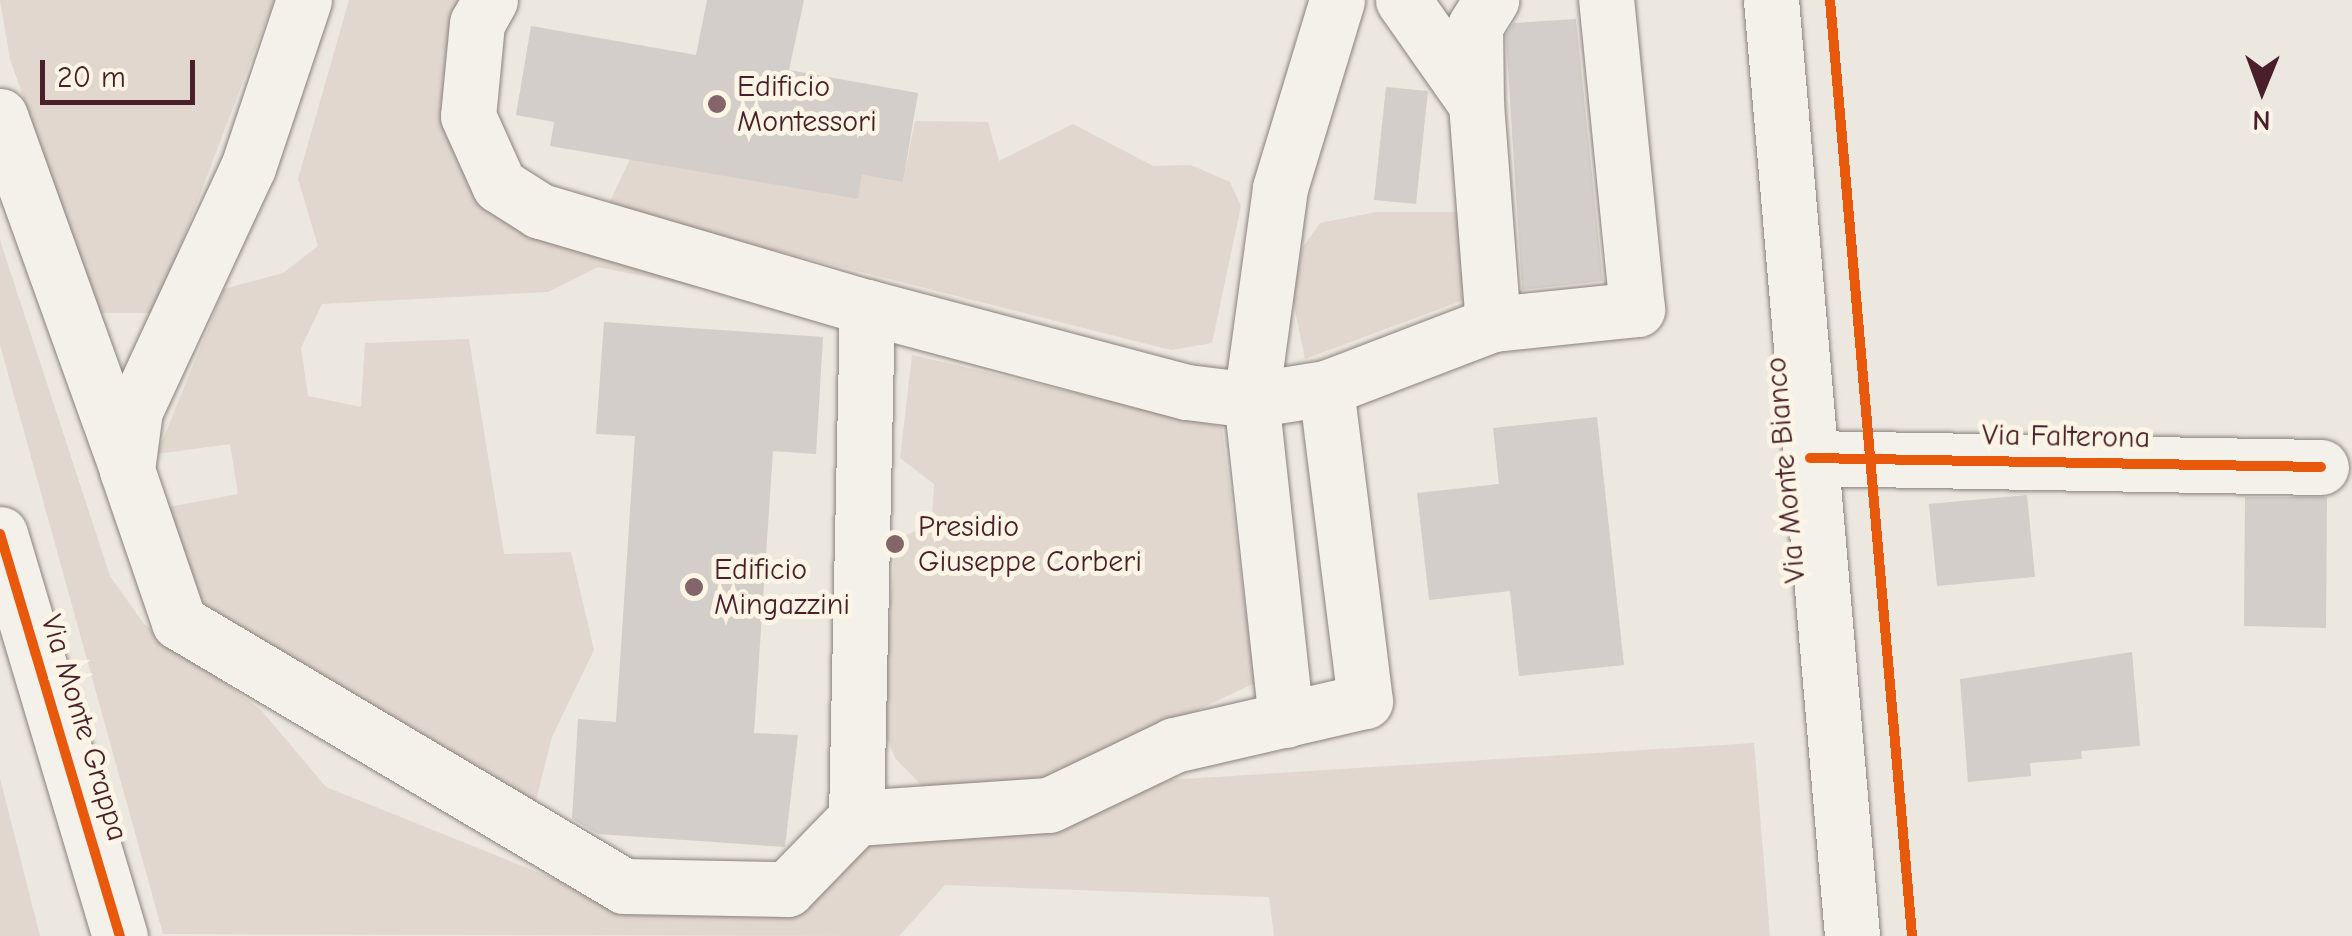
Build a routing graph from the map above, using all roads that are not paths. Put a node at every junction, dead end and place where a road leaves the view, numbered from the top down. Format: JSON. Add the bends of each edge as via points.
{"nodes":[{"id":1,"x":304,"y":0,"type":"edge"},
{"id":2,"x":490,"y":0,"type":"edge"},
{"id":3,"x":1402,"y":0,"type":"edge"},
{"id":4,"x":1491,"y":0,"type":"edge"},
{"id":5,"x":1770,"y":0,"type":"edge"},
{"id":6,"x":1603,"y":2,"type":"edge"},
{"id":7,"x":1319,"y":14,"type":"edge"},
{"id":8,"x":1476,"y":104,"type":"junction"},
{"id":9,"x":0,"y":116,"type":"edge"},
{"id":10,"x":866,"y":307,"type":"junction"},
{"id":11,"x":1493,"y":324,"type":"junction"},
{"id":12,"x":1326,"y":388,"type":"junction"},
{"id":13,"x":1251,"y":400,"type":"junction"},
{"id":14,"x":1810,"y":458,"type":"junction"},
{"id":15,"x":2321,"y":467,"type":"dead end"},
{"id":16,"x":128,"y":470,"type":"junction"},
{"id":17,"x":0,"y":534,"type":"edge"},
{"id":18,"x":1268,"y":556,"type":"junction"},
{"id":19,"x":1347,"y":558,"type":"junction"},
{"id":20,"x":1286,"y":720,"type":"junction"},
{"id":21,"x":856,"y":818,"type":"junction"},
{"id":22,"x":120,"y":936,"type":"edge"},
{"id":23,"x":1852,"y":936,"type":"edge"}],
"edges":[{"from":1,"to":16,"type":"main road","via":[[248,166],[135,410]]},
{"from":2,"to":10,"type":"main road","via":[[477,24],[468,116],[499,185],[540,211]]},
{"from":3,"to":8,"type":"main road"},
{"from":4,"to":8,"type":"main road","via":[[1475,26]]},
{"from":5,"to":14,"type":"main road","name":"Via Monte Bianco"},
{"from":6,"to":11,"type":"main road","via":[[1637,310]]},
{"from":7,"to":13,"type":"main road","via":[[1280,188]]},
{"from":8,"to":11,"type":"main road"},
{"from":9,"to":16,"type":"main road"},
{"from":10,"to":13,"type":"main road"},
{"from":10,"to":21,"type":"main road"},
{"from":11,"to":12,"type":"main road"},
{"from":12,"to":13,"type":"main road"},
{"from":12,"to":19,"type":"main road"},
{"from":13,"to":18,"type":"main road"},
{"from":14,"to":15,"type":"main road","name":"Via Falterona"},
{"from":14,"to":23,"type":"main road","name":"Via Monte Bianco"},
{"from":16,"to":21,"type":"main road","via":[[180,622],[624,886],[787,889]]},
{"from":17,"to":22,"type":"main road","name":"Via Monte Grappa"},
{"from":18,"to":19,"type":"main road","via":[[1302,564]]},
{"from":18,"to":20,"type":"main road"},
{"from":19,"to":20,"type":"main road","via":[[1365,701]]},
{"from":20,"to":21,"type":"main road","via":[[1174,744],[1048,805]]}]}
